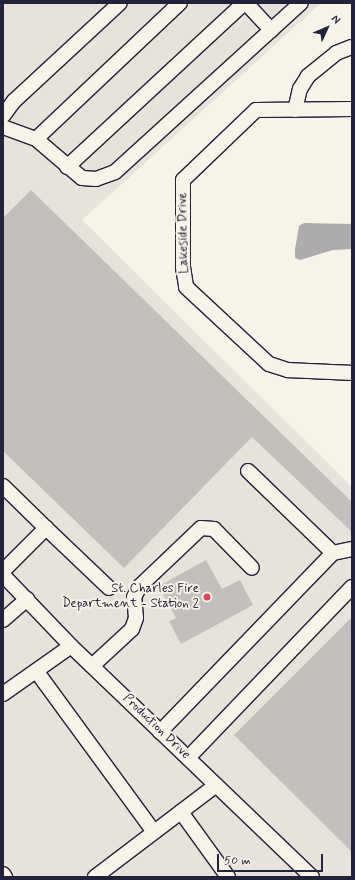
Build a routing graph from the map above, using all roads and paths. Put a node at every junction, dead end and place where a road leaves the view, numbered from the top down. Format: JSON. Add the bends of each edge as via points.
{"nodes":[{"id":1,"x":120,"y":3,"type":"edge"},
{"id":2,"x":180,"y":3,"type":"edge"},
{"id":3,"x":245,"y":3,"type":"edge"},
{"id":4,"x":301,"y":3,"type":"edge"},
{"id":5,"x":271,"y":30,"type":"junction"},
{"id":6,"x":352,"y":47,"type":"edge"},
{"id":7,"x":352,"y":109,"type":"edge"},
{"id":8,"x":295,"y":110,"type":"junction"},
{"id":9,"x":3,"y":116,"type":"edge"},
{"id":10,"x":3,"y":127,"type":"edge"},
{"id":11,"x":36,"y":139,"type":"junction"},
{"id":12,"x":67,"y":167,"type":"junction"},
{"id":13,"x":352,"y":373,"type":"edge"},
{"id":14,"x":248,"y":470,"type":"dead end"},
{"id":15,"x":3,"y":486,"type":"edge"},
{"id":16,"x":46,"y":528,"type":"junction"},
{"id":17,"x":352,"y":549,"type":"edge"},
{"id":18,"x":333,"y":553,"type":"junction"},
{"id":19,"x":252,"y":568,"type":"dead end"},
{"id":20,"x":3,"y":571,"type":"edge"},
{"id":21,"x":3,"y":574,"type":"edge"},
{"id":22,"x":352,"y":587,"type":"edge"},
{"id":23,"x":109,"y":588,"type":"dead end"},
{"id":24,"x":27,"y":599,"type":"junction"},
{"id":25,"x":3,"y":620,"type":"edge"},
{"id":26,"x":72,"y":646,"type":"junction"},
{"id":27,"x":92,"y":666,"type":"junction"},
{"id":28,"x":37,"y":672,"type":"junction"},
{"id":29,"x":3,"y":694,"type":"edge"},
{"id":30,"x":160,"y":732,"type":"junction"},
{"id":31,"x":188,"y":758,"type":"junction"},
{"id":32,"x":216,"y":785,"type":"junction"},
{"id":33,"x":181,"y":812,"type":"junction"},
{"id":34,"x":154,"y":832,"type":"junction"},
{"id":35,"x":3,"y":874,"type":"edge"},
{"id":36,"x":5,"y":877,"type":"edge"},
{"id":37,"x":95,"y":877,"type":"edge"},
{"id":38,"x":228,"y":877,"type":"edge"},
{"id":39,"x":312,"y":877,"type":"edge"}],
"edges":[{"from":1,"to":9,"type":"street","via":[[14,101]]},
{"from":2,"to":11,"type":"street"},
{"from":3,"to":5,"type":"street"},
{"from":3,"to":12,"type":"street"},
{"from":4,"to":5,"type":"street"},
{"from":5,"to":12,"type":"street","via":[[115,172],[96,179],[82,178]]},
{"from":6,"to":8,"type":"street","via":[[336,53],[308,76],[300,90]]},
{"from":7,"to":8,"type":"street","name":"Lakeside Drive"},
{"from":8,"to":13,"type":"street","name":"Lakeside Drive","via":[[256,110],[183,180],[183,267],[186,287],[269,364],[288,370]]},
{"from":10,"to":11,"type":"street"},
{"from":11,"to":12,"type":"street"},
{"from":14,"to":18,"type":"street"},
{"from":15,"to":16,"type":"street"},
{"from":16,"to":20,"type":"street"},
{"from":16,"to":23,"type":"street"},
{"from":17,"to":18,"type":"street"},
{"from":18,"to":30,"type":"street"},
{"from":19,"to":27,"type":"street","via":[[214,529],[201,528],[140,586],[134,598],[136,618],[132,628]]},
{"from":21,"to":24,"type":"street","name":"Production Drive"},
{"from":22,"to":31,"type":"street"},
{"from":24,"to":25,"type":"street"},
{"from":24,"to":26,"type":"street","name":"Production Drive"},
{"from":26,"to":27,"type":"street","name":"Production Drive"},
{"from":26,"to":28,"type":"street"},
{"from":27,"to":30,"type":"street","name":"Production Drive"},
{"from":28,"to":29,"type":"street"},
{"from":28,"to":34,"type":"street"},
{"from":30,"to":31,"type":"street","name":"Production Drive"},
{"from":31,"to":32,"type":"street","name":"Production Drive"},
{"from":32,"to":33,"type":"street"},
{"from":32,"to":39,"type":"street","name":"Production Drive"},
{"from":33,"to":34,"type":"street"},
{"from":33,"to":38,"type":"street"},
{"from":34,"to":37,"type":"street"},
{"from":35,"to":36,"type":"street"}]}
